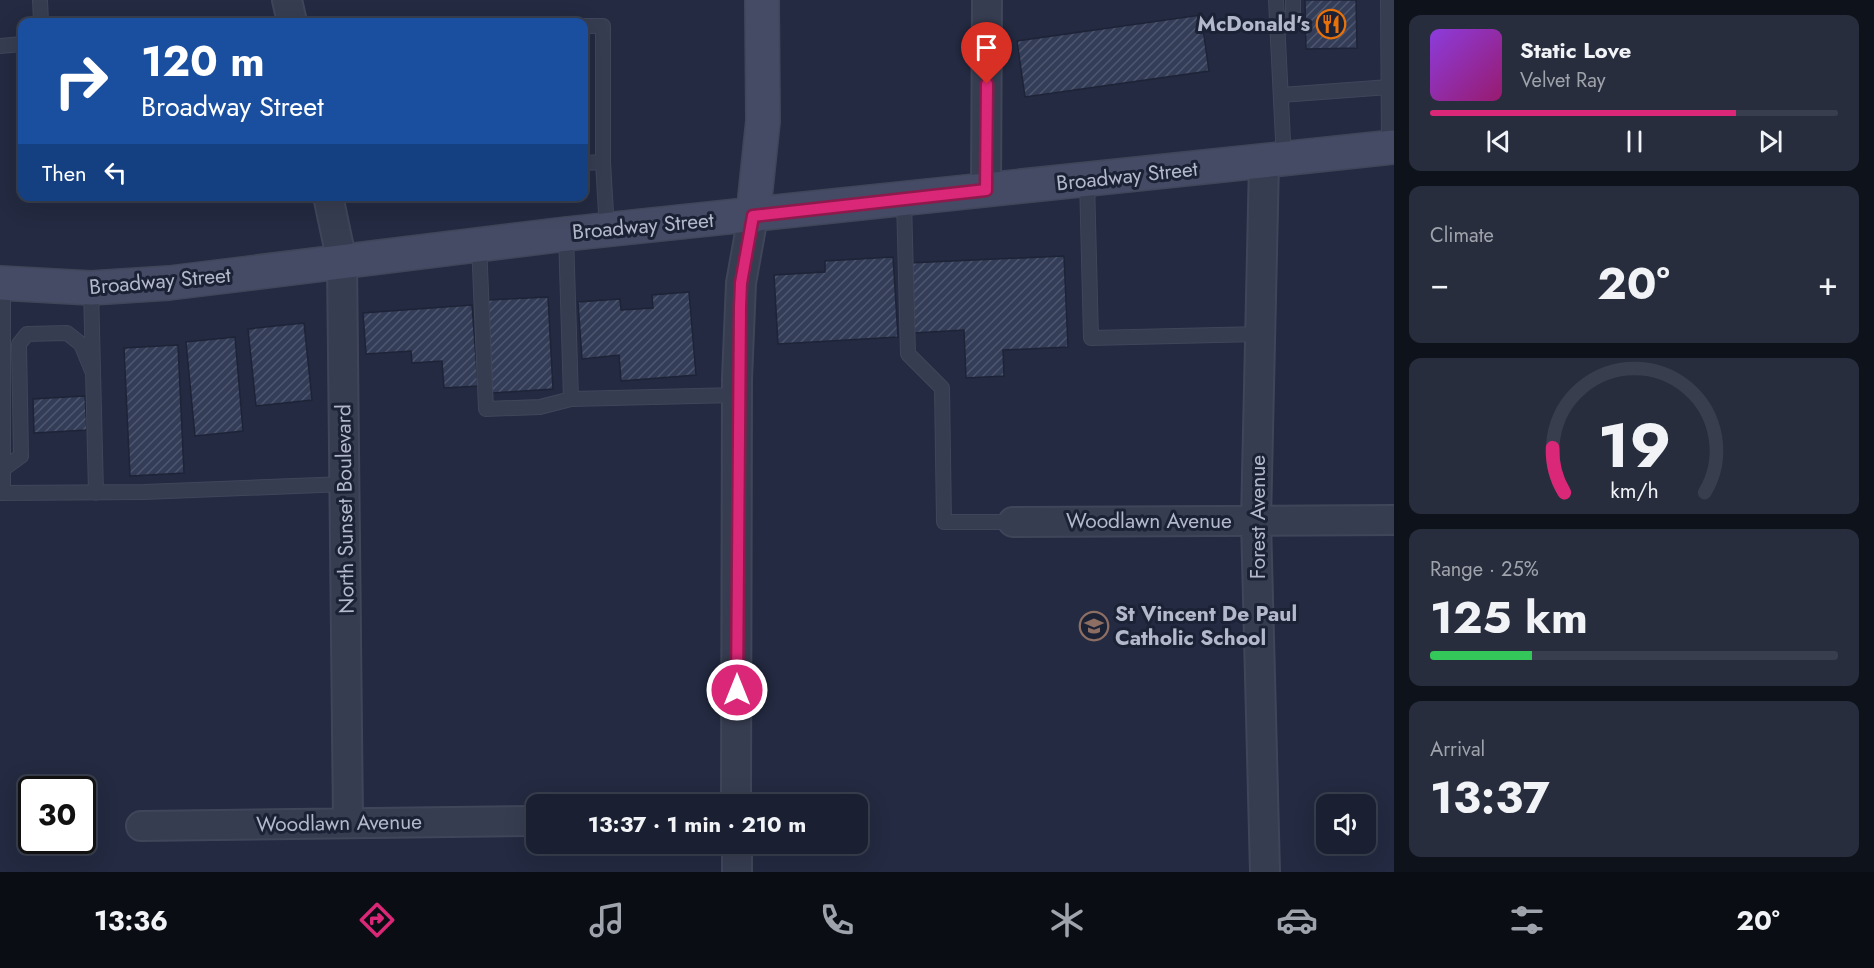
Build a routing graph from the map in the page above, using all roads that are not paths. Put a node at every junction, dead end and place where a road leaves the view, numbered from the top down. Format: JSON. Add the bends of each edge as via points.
{"nodes":[{"id":1,"x":40,"y":0,"type":"edge"},
{"id":2,"x":287,"y":0,"type":"edge"},
{"id":3,"x":762,"y":0,"type":"edge"},
{"id":4,"x":987,"y":0,"type":"edge"},
{"id":5,"x":1276,"y":0,"type":"edge"},
{"id":6,"x":1293,"y":0,"type":"edge"},
{"id":7,"x":1388,"y":0,"type":"edge"},
{"id":8,"x":41,"y":18,"type":"edge"},
{"id":9,"x":291,"y":18,"type":"edge"},
{"id":10,"x":588,"y":26,"type":"edge"},
{"id":11,"x":1278,"y":32,"type":"junction"},
{"id":12,"x":18,"y":44,"type":"edge"},
{"id":13,"x":0,"y":46,"type":"edge"},
{"id":14,"x":1389,"y":87,"type":"junction"},
{"id":15,"x":1281,"y":95,"type":"junction"},
{"id":16,"x":1392,"y":148,"type":"edge"},
{"id":17,"x":1274,"y":161,"type":"junction"},
{"id":18,"x":603,"y":162,"type":"junction"},
{"id":19,"x":588,"y":163,"type":"edge"},
{"id":20,"x":1087,"y":180,"type":"junction"},
{"id":21,"x":986,"y":190,"type":"junction"},
{"id":22,"x":904,"y":200,"type":"junction"},
{"id":23,"x":329,"y":201,"type":"edge"},
{"id":24,"x":753,"y":216,"type":"junction"},
{"id":25,"x":607,"y":230,"type":"junction"},
{"id":26,"x":566,"y":234,"type":"junction"},
{"id":27,"x":479,"y":244,"type":"junction"},
{"id":28,"x":342,"y":262,"type":"junction"},
{"id":29,"x":1,"y":284,"type":"edge"},
{"id":30,"x":91,"y":288,"type":"junction"},
{"id":31,"x":1260,"y":334,"type":"junction"},
{"id":32,"x":93,"y":373,"type":"junction"},
{"id":33,"x":737,"y":395,"type":"junction"},
{"id":34,"x":571,"y":399,"type":"junction"},
{"id":35,"x":3,"y":469,"type":"junction"},
{"id":36,"x":345,"y":484,"type":"junction"},
{"id":37,"x":1,"y":493,"type":"edge"},
{"id":38,"x":96,"y":493,"type":"junction"},
{"id":39,"x":1394,"y":520,"type":"edge"},
{"id":40,"x":1256,"y":521,"type":"junction"},
{"id":41,"x":1013,"y":522,"type":"joint"},
{"id":42,"x":736,"y":794,"type":"edge"},
{"id":43,"x":526,"y":821,"type":"edge"},
{"id":44,"x":348,"y":823,"type":"junction"},
{"id":45,"x":141,"y":826,"type":"dead end"},
{"id":46,"x":737,"y":854,"type":"edge"},
{"id":47,"x":737,"y":872,"type":"edge"},
{"id":48,"x":1265,"y":872,"type":"edge"}],
"edges":[{"from":1,"to":8,"type":"lane"},
{"from":2,"to":9,"type":"street"},
{"from":3,"to":24,"type":"main road","via":[[763,122]]},
{"from":4,"to":21,"type":"street"},
{"from":5,"to":11,"type":"lane"},
{"from":6,"to":11,"type":"lane","via":[[1293,14]]},
{"from":7,"to":14,"type":"lane"},
{"from":10,"to":18,"type":"lane","via":[[603,26]]},
{"from":11,"to":15,"type":"lane"},
{"from":12,"to":13,"type":"lane"},
{"from":14,"to":15,"type":"lane"},
{"from":14,"to":16,"type":"lane"},
{"from":15,"to":17,"type":"lane"},
{"from":16,"to":17,"type":"main road","name":"Broadway Street"},
{"from":17,"to":20,"type":"main road","name":"Broadway Street"},
{"from":17,"to":31,"type":"street","name":"Forest Avenue"},
{"from":18,"to":19,"type":"lane"},
{"from":18,"to":25,"type":"lane"},
{"from":20,"to":21,"type":"main road","name":"Broadway Street"},
{"from":20,"to":31,"type":"lane","via":[[1091,338]]},
{"from":21,"to":22,"type":"main road","name":"Broadway Street"},
{"from":22,"to":24,"type":"main road","name":"Broadway Street"},
{"from":22,"to":41,"type":"lane","via":[[908,354],[942,388],[944,522]]},
{"from":23,"to":28,"type":"street","name":"North Sunset Boulevard"},
{"from":24,"to":25,"type":"main road","name":"Broadway Street"},
{"from":24,"to":33,"type":"street","via":[[741,283]]},
{"from":25,"to":26,"type":"main road","name":"Broadway Street"},
{"from":26,"to":27,"type":"main road","name":"Broadway Street"},
{"from":26,"to":34,"type":"lane"},
{"from":27,"to":28,"type":"main road","name":"Broadway Street"},
{"from":27,"to":34,"type":"lane","via":[[486,409],[540,407]]},
{"from":28,"to":30,"type":"main road","name":"Broadway Street","via":[[169,283]]},
{"from":28,"to":36,"type":"street","name":"North Sunset Boulevard"},
{"from":29,"to":30,"type":"main road","name":"Broadway Street"},
{"from":29,"to":35,"type":"lane"},
{"from":30,"to":32,"type":"lane"},
{"from":31,"to":40,"type":"street","name":"Forest Avenue"},
{"from":32,"to":35,"type":"lane","via":[[81,344],[67,333],[27,334],[20,344],[21,456]]},
{"from":32,"to":38,"type":"lane"},
{"from":33,"to":34,"type":"lane"},
{"from":33,"to":42,"type":"street"},
{"from":35,"to":37,"type":"lane"},
{"from":36,"to":38,"type":"lane"},
{"from":36,"to":44,"type":"street","name":"North Sunset Boulevard"},
{"from":37,"to":38,"type":"lane"},
{"from":39,"to":40,"type":"street","name":"Woodlawn Avenue"},
{"from":40,"to":41,"type":"street","name":"Woodlawn Avenue"},
{"from":40,"to":48,"type":"street","name":"Forest Avenue"},
{"from":43,"to":44,"type":"street","name":"Woodlawn Avenue"},
{"from":44,"to":45,"type":"street","name":"Woodlawn Avenue"},
{"from":46,"to":47,"type":"street"}]}
